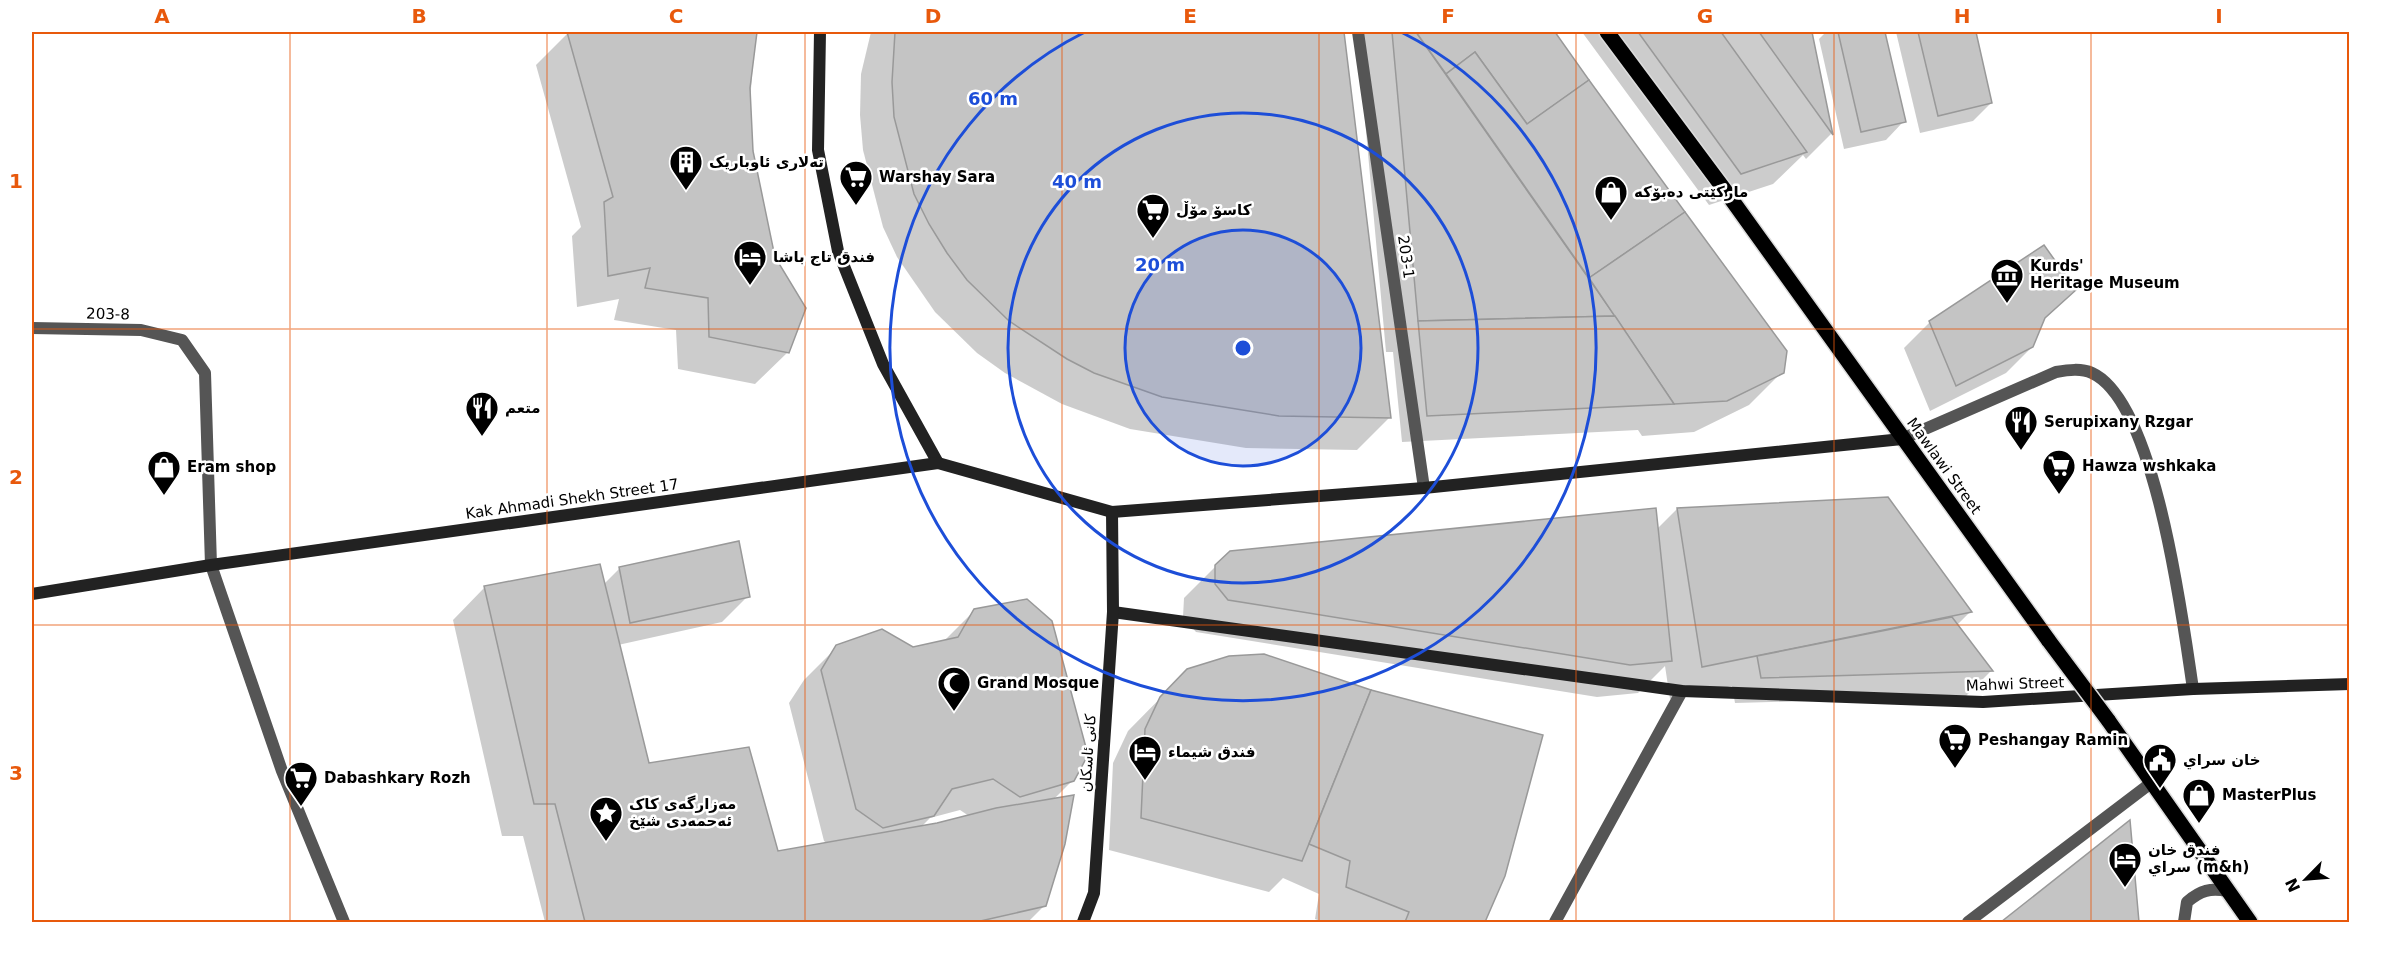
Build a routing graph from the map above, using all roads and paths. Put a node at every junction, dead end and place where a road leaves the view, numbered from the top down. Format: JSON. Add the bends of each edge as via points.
{"nodes":[{"id":1,"x":820,"y":32,"type":"edge"},
{"id":2,"x":1358,"y":32,"type":"edge"},
{"id":3,"x":1607,"y":32,"type":"edge"},
{"id":4,"x":32,"y":328,"type":"edge"},
{"id":5,"x":1902,"y":439,"type":"junction"},
{"id":6,"x":938,"y":463,"type":"junction"},
{"id":7,"x":1424,"y":488,"type":"junction"},
{"id":8,"x":1112,"y":512,"type":"junction"},
{"id":9,"x":211,"y":565,"type":"junction"},
{"id":10,"x":32,"y":594,"type":"edge"},
{"id":11,"x":1113,"y":612,"type":"junction"},
{"id":12,"x":2349,"y":684,"type":"edge"},
{"id":13,"x":2193,"y":689,"type":"junction"},
{"id":14,"x":1682,"y":691,"type":"junction"},
{"id":15,"x":2151,"y":783,"type":"junction"},
{"id":16,"x":2228,"y":891,"type":"junction"},
{"id":17,"x":344,"y":922,"type":"edge"},
{"id":18,"x":1083,"y":922,"type":"edge"},
{"id":19,"x":1555,"y":922,"type":"edge"},
{"id":20,"x":1968,"y":922,"type":"edge"},
{"id":21,"x":2184,"y":922,"type":"edge"},
{"id":22,"x":2250,"y":922,"type":"edge"}],
"edges":[{"from":1,"to":6,"type":"main road","via":[[818,150],[838,251],[883,364]]},
{"from":2,"to":7,"type":"street","name":"203-1"},
{"from":3,"to":5,"type":"main road","name":"Mawlawi Street","via":[[1725,189]]},
{"from":4,"to":9,"type":"street","name":"203-8","via":[[141,330],[182,340],[205,374]]},
{"from":5,"to":7,"type":"main road"},
{"from":5,"to":13,"type":"street","via":[[2056,372],[2076,369],[2093,373],[2109,386],[2149,459]]},
{"from":5,"to":15,"type":"main road","name":"Mawlawi Street","bridge":true},
{"from":6,"to":8,"type":"main road","name":"Kak Ahmadi Shekh Street 17"},
{"from":6,"to":9,"type":"main road","name":"Kak Ahmadi Shekh Street 17"},
{"from":7,"to":8,"type":"main road"},
{"from":8,"to":11,"type":"main road","name":"کانی ئاسکان"},
{"from":9,"to":10,"type":"main road","name":"Kak Ahmadi Shekh Street 17"},
{"from":9,"to":17,"type":"street","via":[[282,771]]},
{"from":11,"to":14,"type":"main road","name":"Mahwi Street"},
{"from":11,"to":18,"type":"main road","name":"کانی ئاسکان","via":[[1094,892]]},
{"from":12,"to":13,"type":"main road","name":"Mahwi Street"},
{"from":13,"to":14,"type":"main road","name":"Mahwi Street","via":[[1983,702]]},
{"from":14,"to":19,"type":"street"},
{"from":15,"to":16,"type":"main road","name":"Mawlawi Street"},
{"from":15,"to":20,"type":"street"},
{"from":16,"to":21,"type":"street","via":[[2199,892],[2187,902]]},
{"from":16,"to":22,"type":"main road","name":"Mawlawi Street"}]}
